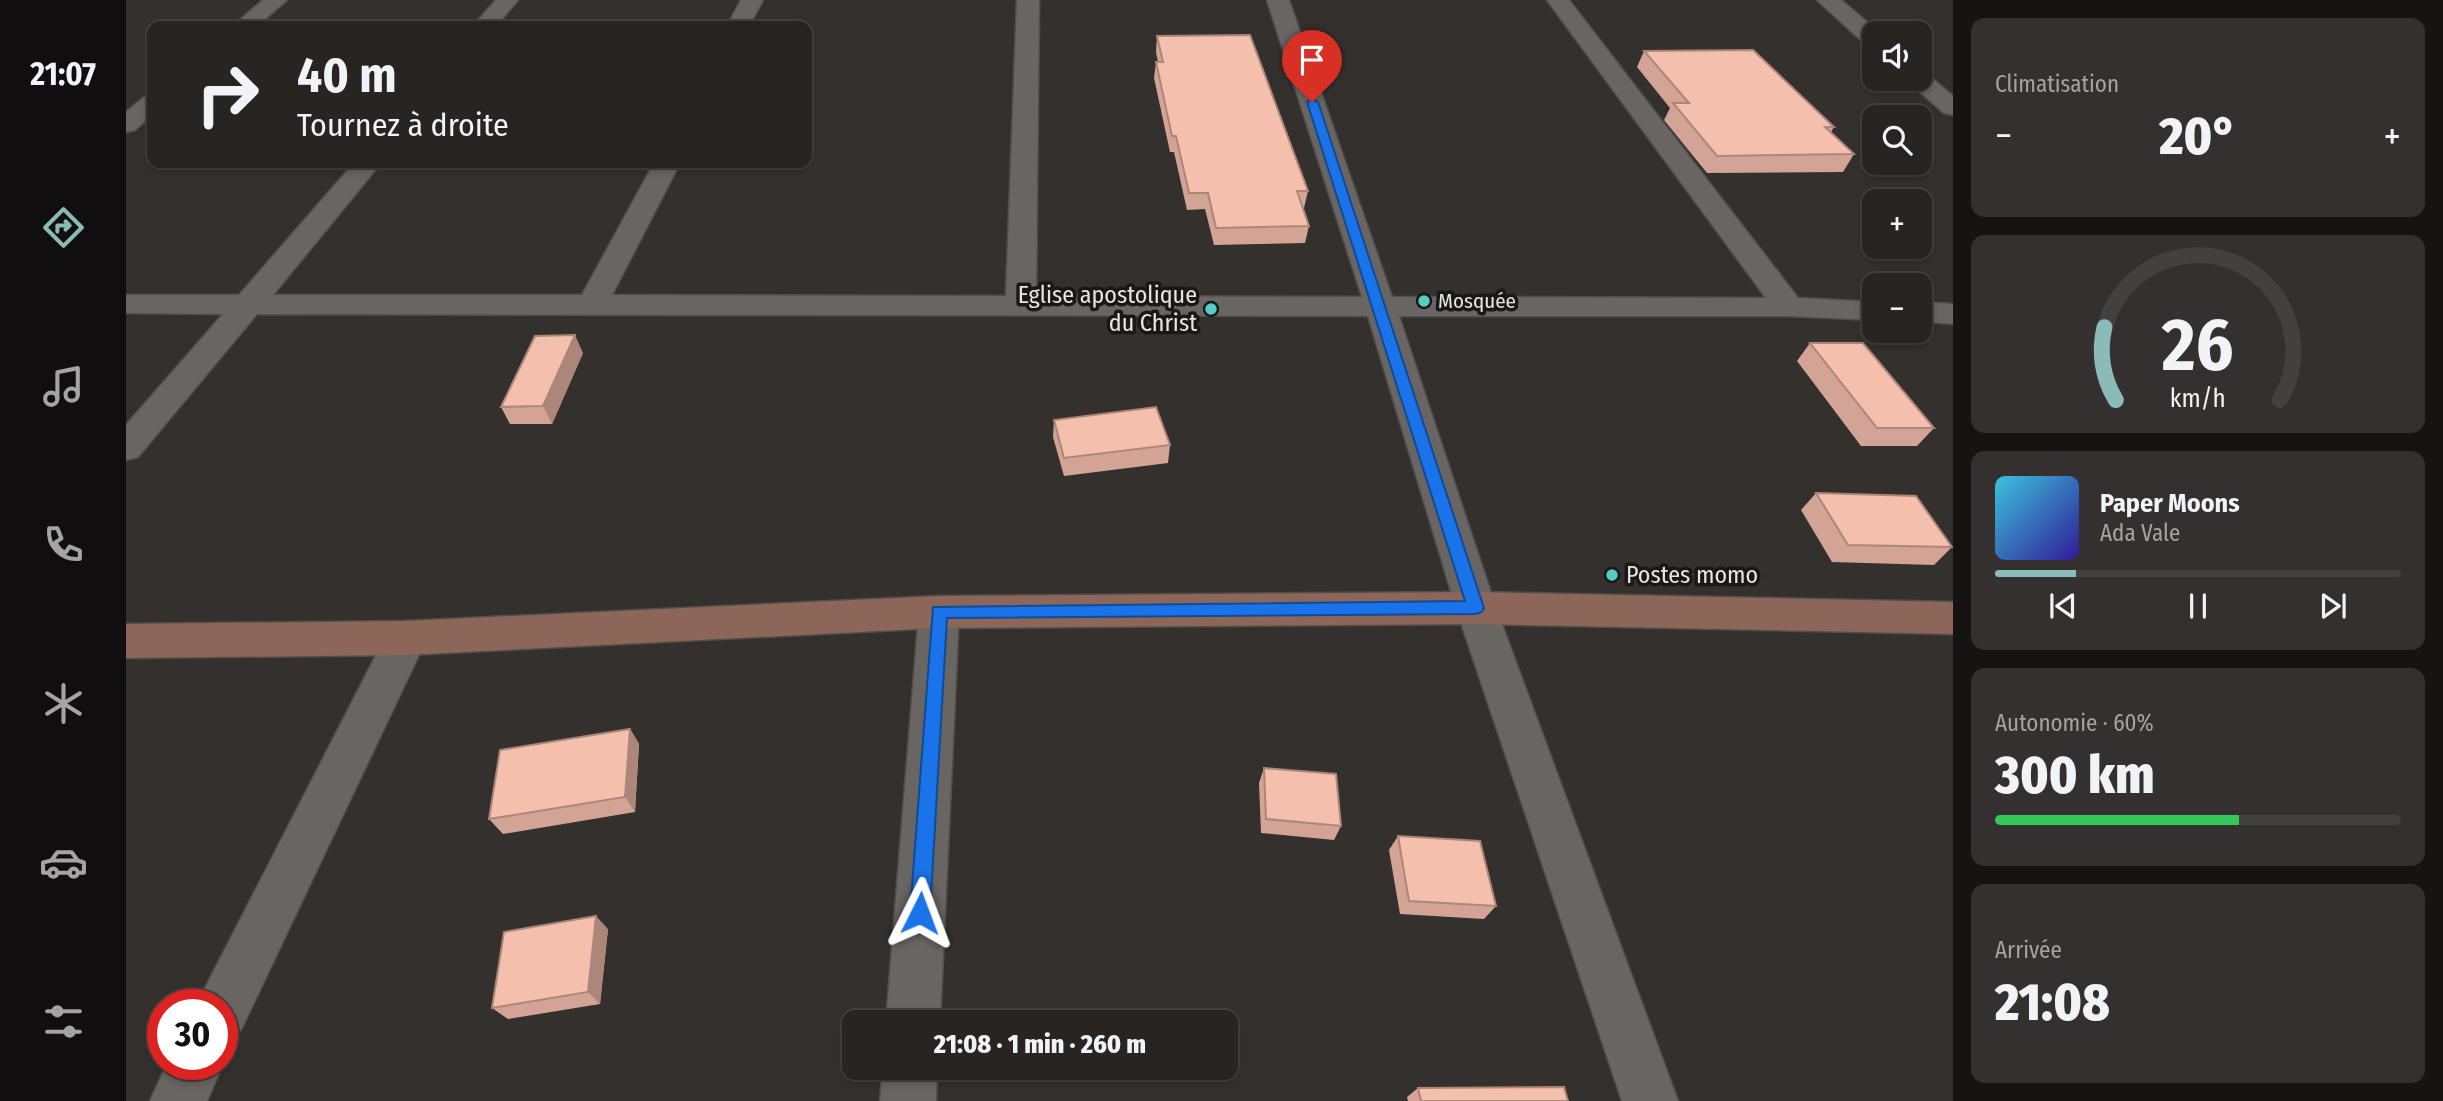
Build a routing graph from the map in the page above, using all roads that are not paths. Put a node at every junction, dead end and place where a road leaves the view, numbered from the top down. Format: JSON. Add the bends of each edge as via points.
{"nodes":[{"id":1,"x":276,"y":0,"type":"edge"},
{"id":2,"x":507,"y":0,"type":"edge"},
{"id":3,"x":752,"y":0,"type":"edge"},
{"id":4,"x":1028,"y":0,"type":"edge"},
{"id":5,"x":1278,"y":0,"type":"edge"},
{"id":6,"x":1558,"y":0,"type":"edge"},
{"id":7,"x":1828,"y":0,"type":"edge"},
{"id":8,"x":250,"y":21,"type":"edge"},
{"id":9,"x":488,"y":21,"type":"edge"},
{"id":10,"x":741,"y":21,"type":"edge"},
{"id":11,"x":1862,"y":30,"type":"edge"},
{"id":12,"x":1932,"y":90,"type":"edge"},
{"id":13,"x":147,"y":107,"type":"edge"},
{"id":14,"x":1953,"y":108,"type":"edge"},
{"id":15,"x":126,"y":125,"type":"edge"},
{"id":16,"x":364,"y":168,"type":"edge"},
{"id":17,"x":664,"y":168,"type":"edge"},
{"id":18,"x":126,"y":304,"type":"edge"},
{"id":19,"x":248,"y":304,"type":"junction"},
{"id":20,"x":592,"y":305,"type":"junction"},
{"id":21,"x":1021,"y":306,"type":"junction"},
{"id":22,"x":1380,"y":306,"type":"junction"},
{"id":23,"x":1789,"y":307,"type":"junction"},
{"id":24,"x":1862,"y":310,"type":"edge"},
{"id":25,"x":1932,"y":313,"type":"edge"},
{"id":26,"x":1953,"y":314,"type":"edge"},
{"id":27,"x":126,"y":448,"type":"edge"},
{"id":28,"x":1476,"y":608,"type":"junction"},
{"id":29,"x":939,"y":612,"type":"junction"},
{"id":30,"x":1953,"y":618,"type":"edge"},
{"id":31,"x":406,"y":638,"type":"junction"},
{"id":32,"x":126,"y":641,"type":"edge"},
{"id":33,"x":232,"y":989,"type":"edge"},
{"id":34,"x":914,"y":1010,"type":"edge"},
{"id":35,"x":188,"y":1080,"type":"edge"},
{"id":36,"x":910,"y":1080,"type":"edge"},
{"id":37,"x":178,"y":1101,"type":"edge"},
{"id":38,"x":908,"y":1101,"type":"edge"},
{"id":39,"x":1650,"y":1101,"type":"edge"}],
"edges":[{"from":1,"to":8,"type":"street"},
{"from":2,"to":9,"type":"street"},
{"from":3,"to":10,"type":"street"},
{"from":4,"to":21,"type":"street"},
{"from":5,"to":22,"type":"street"},
{"from":6,"to":23,"type":"street"},
{"from":7,"to":11,"type":"street"},
{"from":12,"to":14,"type":"street"},
{"from":13,"to":15,"type":"street"},
{"from":16,"to":19,"type":"street"},
{"from":17,"to":20,"type":"street"},
{"from":18,"to":19,"type":"street"},
{"from":19,"to":20,"type":"street"},
{"from":19,"to":27,"type":"street"},
{"from":20,"to":21,"type":"street"},
{"from":21,"to":22,"type":"street"},
{"from":22,"to":23,"type":"street"},
{"from":22,"to":28,"type":"street"},
{"from":23,"to":24,"type":"street"},
{"from":25,"to":26,"type":"street"},
{"from":28,"to":29,"type":"street"},
{"from":28,"to":30,"type":"street"},
{"from":28,"to":39,"type":"street"},
{"from":29,"to":31,"type":"street"},
{"from":29,"to":34,"type":"street"},
{"from":31,"to":32,"type":"street"},
{"from":31,"to":33,"type":"street"},
{"from":35,"to":37,"type":"street"},
{"from":36,"to":38,"type":"street"}]}
